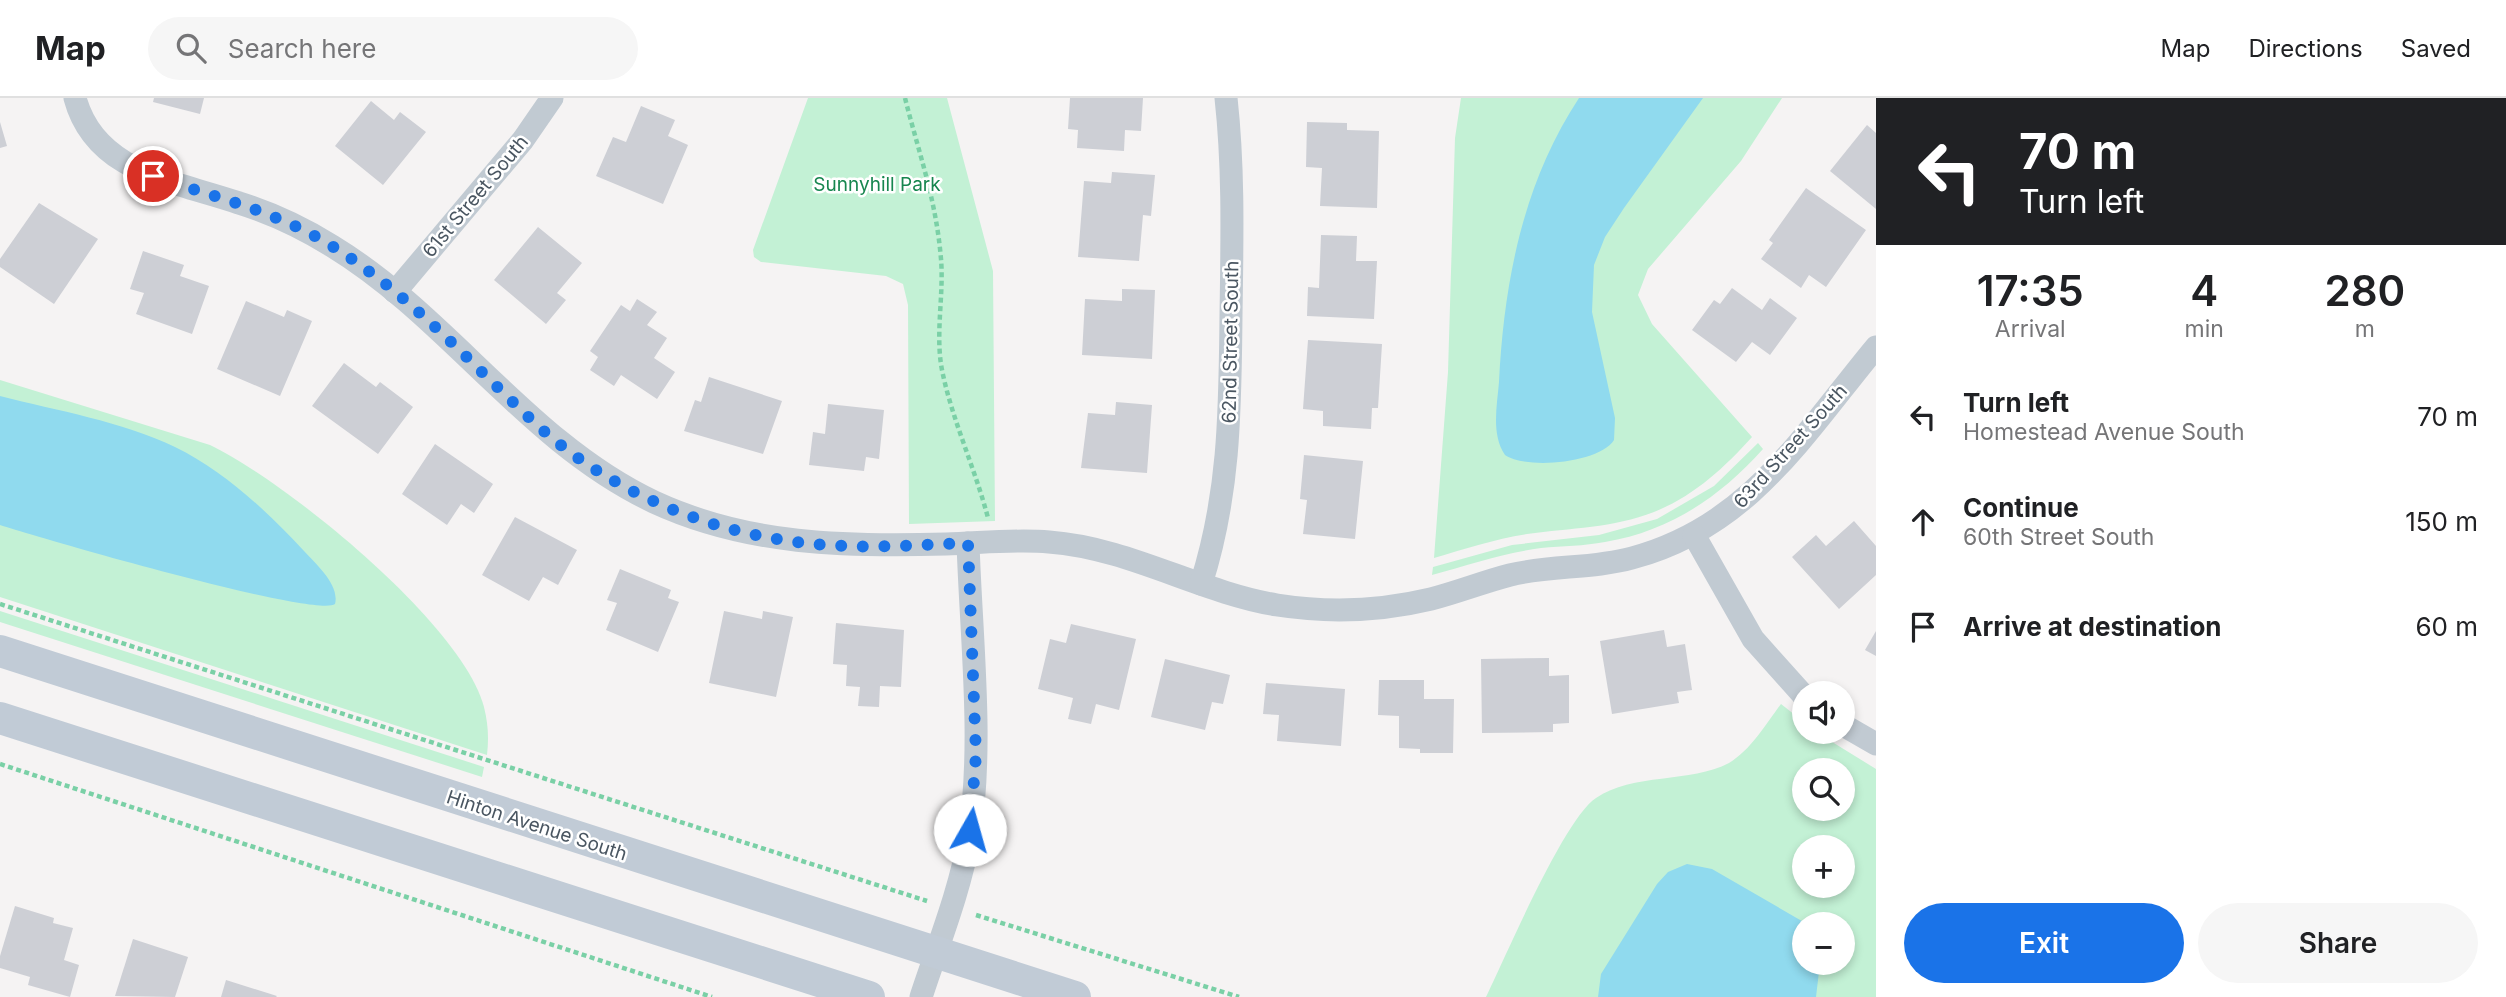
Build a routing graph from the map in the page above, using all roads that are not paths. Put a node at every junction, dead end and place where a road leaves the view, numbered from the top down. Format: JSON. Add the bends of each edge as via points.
{"nodes":[{"id":1,"x":75,"y":98,"type":"edge"},
{"id":2,"x":552,"y":98,"type":"edge"},
{"id":3,"x":1226,"y":98,"type":"edge"},
{"id":4,"x":395,"y":292,"type":"junction"},
{"id":5,"x":1876,"y":346,"type":"edge"},
{"id":6,"x":1694,"y":535,"type":"junction"},
{"id":7,"x":968,"y":543,"type":"junction"},
{"id":8,"x":1201,"y":584,"type":"junction"},
{"id":9,"x":0,"y":652,"type":"edge"},
{"id":10,"x":1792,"y":683,"type":"edge"},
{"id":11,"x":0,"y":718,"type":"edge"},
{"id":12,"x":1855,"y":732,"type":"edge"},
{"id":13,"x":1876,"y":744,"type":"edge"},
{"id":14,"x":936,"y":953,"type":"junction"},
{"id":15,"x":869,"y":997,"type":"edge"},
{"id":16,"x":921,"y":997,"type":"edge"},
{"id":17,"x":1075,"y":997,"type":"edge"}],
"edges":[{"from":1,"to":4,"type":"street","name":"63rd Street South","via":[[88,130],[119,161],[287,222],[347,256]]},
{"from":2,"to":4,"type":"street","name":"61st Street South","via":[[523,140]]},
{"from":3,"to":8,"type":"street","name":"62nd Street South","via":[[1233,209],[1228,448],[1221,513]]},
{"from":4,"to":7,"type":"street","name":"63rd Street South","via":[[556,441],[616,482],[665,507],[790,541],[845,546]]},
{"from":5,"to":6,"type":"street","name":"63rd Street South","via":[[1758,487],[1727,515]]},
{"from":6,"to":8,"type":"street","name":"63rd Street South","via":[[1620,562],[1521,573],[1427,600],[1378,607],[1284,606]]},
{"from":6,"to":10,"type":"street","via":[[1753,639]]},
{"from":7,"to":8,"type":"street","name":"63rd Street South","via":[[1027,541],[1084,547],[1127,556]]},
{"from":7,"to":14,"type":"street","via":[[976,779],[967,847]]},
{"from":9,"to":14,"type":"main road","name":"Hinton Avenue South"},
{"from":11,"to":15,"type":"main road"},
{"from":12,"to":13,"type":"street"},
{"from":14,"to":16,"type":"street"},
{"from":14,"to":17,"type":"main road","name":"Hinton Avenue South"}]}
